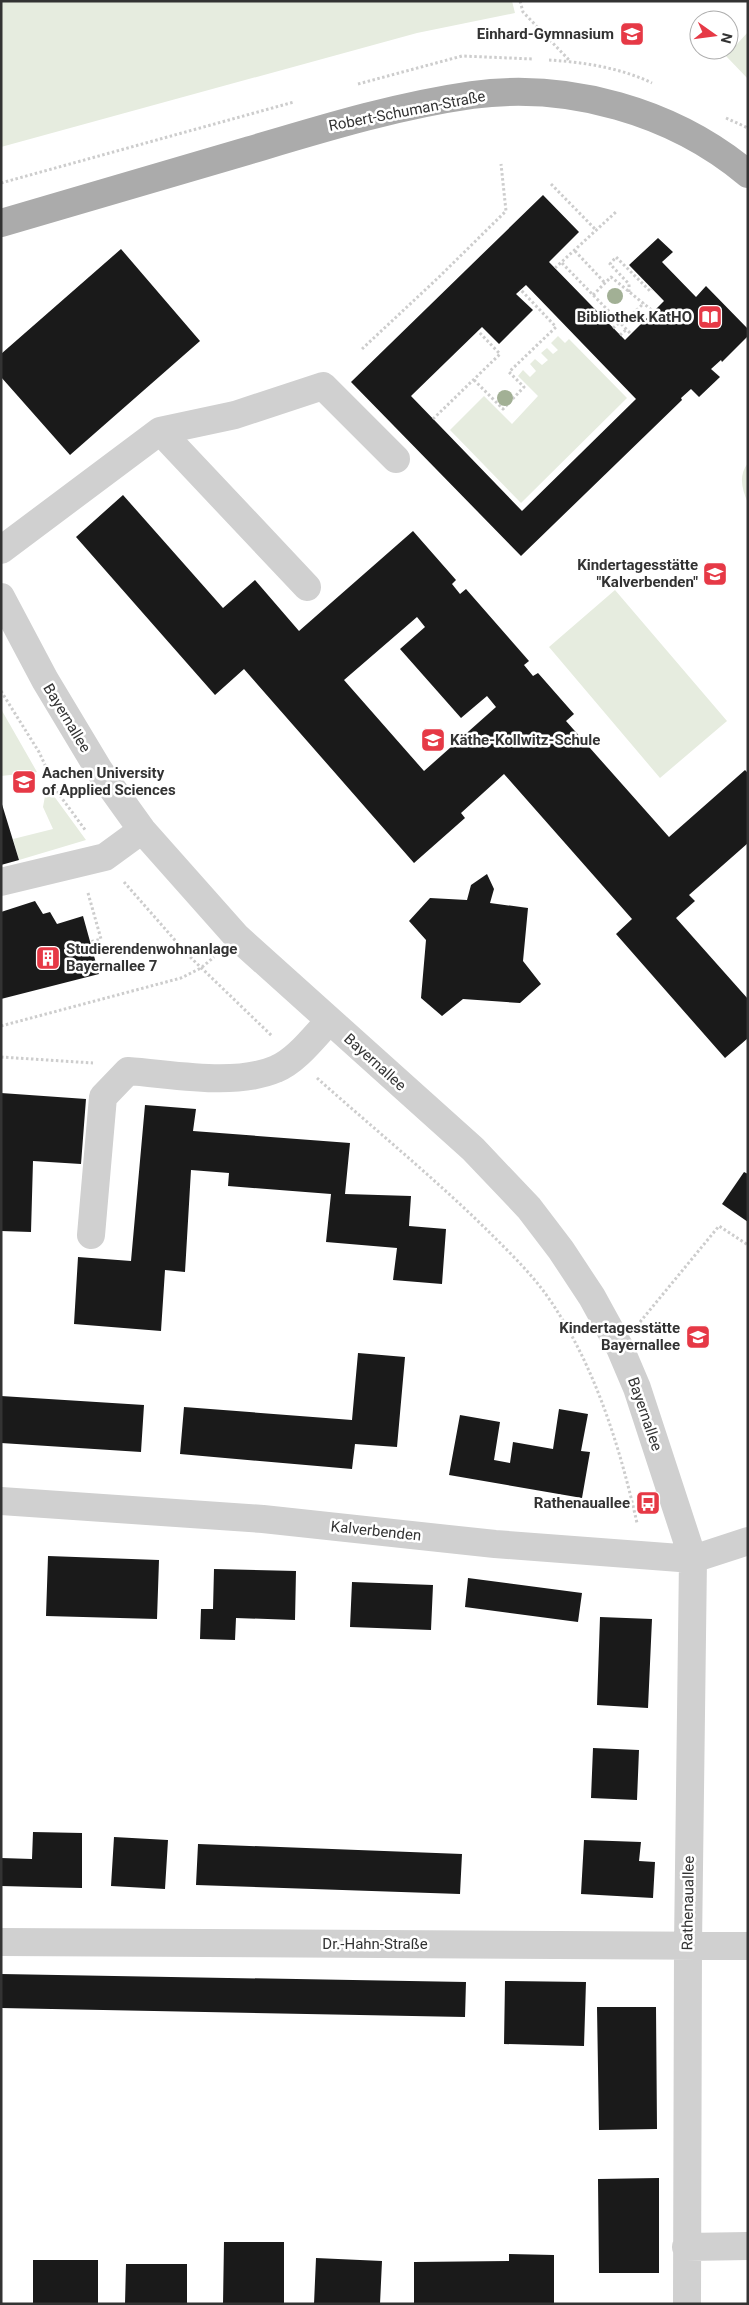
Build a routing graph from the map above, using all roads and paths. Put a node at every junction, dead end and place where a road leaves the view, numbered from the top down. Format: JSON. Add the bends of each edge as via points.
{"nodes":[{"id":1,"x":520,"y":1,"type":"edge"},
{"id":2,"x":570,"y":61,"type":"dead end"},
{"id":3,"x":501,"y":164,"type":"dead end"},
{"id":4,"x":748,"y":174,"type":"edge"},
{"id":5,"x":551,"y":184,"type":"dead end"},
{"id":6,"x":617,"y":211,"type":"dead end"},
{"id":7,"x":1,"y":223,"type":"edge"},
{"id":8,"x":596,"y":230,"type":"junction"},
{"id":9,"x":575,"y":251,"type":"junction"},
{"id":10,"x":562,"y":263,"type":"junction"},
{"id":11,"x":555,"y":268,"type":"dead end"},
{"id":12,"x":605,"y":283,"type":"junction"},
{"id":13,"x":520,"y":289,"type":"dead end"},
{"id":14,"x":652,"y":289,"type":"dead end"},
{"id":15,"x":629,"y":292,"type":"junction"},
{"id":16,"x":593,"y":295,"type":"junction"},
{"id":17,"x":644,"y":303,"type":"junction"},
{"id":18,"x":654,"y":312,"type":"dead end"},
{"id":19,"x":611,"y":314,"type":"junction"},
{"id":20,"x":605,"y":319,"type":"dead end"},
{"id":21,"x":621,"y":323,"type":"junction"},
{"id":22,"x":613,"y":328,"type":"dead end"},
{"id":23,"x":627,"y":329,"type":"junction"},
{"id":24,"x":478,"y":331,"type":"dead end"},
{"id":25,"x":631,"y":334,"type":"dead end"},
{"id":26,"x":620,"y":335,"type":"dead end"},
{"id":27,"x":362,"y":349,"type":"dead end"},
{"id":28,"x":474,"y":380,"type":"junction"},
{"id":29,"x":433,"y":419,"type":"dead end"},
{"id":30,"x":160,"y":431,"type":"junction"},
{"id":31,"x":396,"y":459,"type":"dead end"},
{"id":32,"x":1,"y":550,"type":"edge"},
{"id":33,"x":307,"y":587,"type":"dead end"},
{"id":34,"x":1,"y":597,"type":"edge"},
{"id":35,"x":1,"y":690,"type":"edge"},
{"id":36,"x":142,"y":830,"type":"junction"},
{"id":37,"x":104,"y":856,"type":"junction"},
{"id":38,"x":1,"y":882,"type":"edge"},
{"id":39,"x":88,"y":892,"type":"dead end"},
{"id":40,"x":237,"y":937,"type":"junction"},
{"id":41,"x":90,"y":942,"type":"dead end"},
{"id":42,"x":201,"y":968,"type":"junction"},
{"id":43,"x":330,"y":1021,"type":"junction"},
{"id":44,"x":1,"y":1026,"type":"edge"},
{"id":45,"x":1,"y":1057,"type":"edge"},
{"id":46,"x":293,"y":1057,"type":"junction"},
{"id":47,"x":128,"y":1071,"type":"junction"},
{"id":48,"x":91,"y":1235,"type":"dead end"},
{"id":49,"x":748,"y":1245,"type":"edge"},
{"id":50,"x":620,"y":1348,"type":"junction"},
{"id":51,"x":1,"y":1501,"type":"edge"},
{"id":52,"x":748,"y":1541,"type":"edge"},
{"id":53,"x":644,"y":1556,"type":"junction"},
{"id":54,"x":693,"y":1559,"type":"junction"},
{"id":55,"x":1,"y":1942,"type":"edge"},
{"id":56,"x":688,"y":1945,"type":"junction"},
{"id":57,"x":748,"y":1946,"type":"edge"},
{"id":58,"x":748,"y":2246,"type":"edge"},
{"id":59,"x":686,"y":2247,"type":"junction"},
{"id":60,"x":687,"y":2304,"type":"edge"}],
"edges":[{"from":1,"to":2,"type":"path","via":[[523,12]]},
{"from":3,"to":27,"type":"path","via":[[506,211]]},
{"from":4,"to":7,"type":"main road","name":"Robert-Schuman-Straße","via":[[726,155],[670,124],[607,102],[536,92],[472,95],[356,118]]},
{"from":5,"to":8,"type":"path"},
{"from":6,"to":8,"type":"path"},
{"from":8,"to":9,"type":"path"},
{"from":9,"to":10,"type":"path"},
{"from":9,"to":12,"type":"path"},
{"from":10,"to":11,"type":"path"},
{"from":10,"to":16,"type":"path"},
{"from":12,"to":15,"type":"path","via":[[611,277]]},
{"from":12,"to":16,"type":"path"},
{"from":13,"to":28,"type":"path","via":[[556,327],[509,372],[524,388],[502,409]]},
{"from":14,"to":15,"type":"path","via":[[650,291],[616,257],[610,264],[630,284]]},
{"from":15,"to":17,"type":"path"},
{"from":16,"to":19,"type":"path"},
{"from":17,"to":18,"type":"path"},
{"from":17,"to":21,"type":"path"},
{"from":19,"to":20,"type":"path"},
{"from":19,"to":21,"type":"path"},
{"from":21,"to":22,"type":"path"},
{"from":21,"to":23,"type":"path"},
{"from":23,"to":25,"type":"path"},
{"from":23,"to":26,"type":"path"},
{"from":24,"to":28,"type":"path","via":[[500,354]]},
{"from":28,"to":29,"type":"path"},
{"from":30,"to":31,"type":"street","via":[[235,415],[323,386]]},
{"from":30,"to":32,"type":"street"},
{"from":30,"to":33,"type":"street"},
{"from":34,"to":36,"type":"street","name":"Bayernallee","via":[[79,738]]},
{"from":35,"to":37,"type":"path","via":[[39,752],[58,793]]},
{"from":36,"to":37,"type":"street"},
{"from":36,"to":40,"type":"street","name":"Bayernallee"},
{"from":37,"to":38,"type":"street"},
{"from":37,"to":42,"type":"path","via":[[148,912]]},
{"from":39,"to":41,"type":"path","via":[[101,939]]},
{"from":40,"to":42,"type":"path"},
{"from":40,"to":43,"type":"street","name":"Bayernallee"},
{"from":42,"to":44,"type":"path","via":[[182,978]]},
{"from":42,"to":46,"type":"path"},
{"from":43,"to":46,"type":"street"},
{"from":43,"to":50,"type":"street","name":"Bayernallee","via":[[473,1149],[529,1208],[592,1297]]},
{"from":45,"to":47,"type":"path","via":[[87,1062]]},
{"from":46,"to":47,"type":"street","via":[[277,1069],[245,1078]]},
{"from":46,"to":53,"type":"path","via":[[466,1209],[545,1292],[581,1353],[612,1428]]},
{"from":47,"to":48,"type":"street","via":[[103,1097]]},
{"from":49,"to":50,"type":"path","via":[[719,1226]]},
{"from":50,"to":54,"type":"street","name":"Bayernallee","via":[[637,1388]]},
{"from":51,"to":53,"type":"street","name":"Kalverbenden","via":[[263,1519]]},
{"from":52,"to":54,"type":"street","name":"Kalverbenden"},
{"from":53,"to":54,"type":"street","name":"Kalverbenden"},
{"from":54,"to":56,"type":"street","name":"Rathenauallee"},
{"from":55,"to":56,"type":"street","name":"Dr.-Hahn-Straße"},
{"from":56,"to":57,"type":"street","name":"Dr.-Hahn-Straße"},
{"from":56,"to":59,"type":"street","name":"Rathenauallee"},
{"from":58,"to":59,"type":"street"},
{"from":59,"to":60,"type":"street","name":"Rathenauallee"}]}
